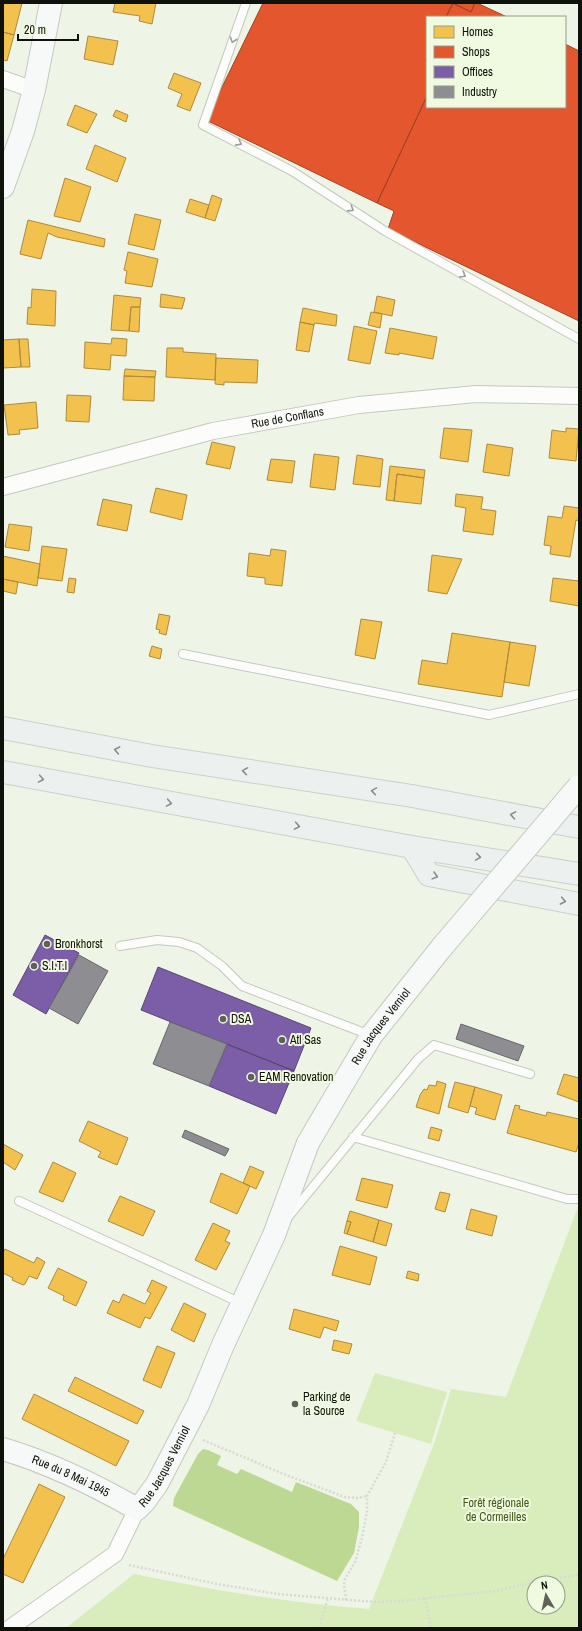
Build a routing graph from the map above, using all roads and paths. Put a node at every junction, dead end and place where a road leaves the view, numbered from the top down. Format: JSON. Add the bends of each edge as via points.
{"nodes":[{"id":1,"x":50,"y":3,"type":"edge"},
{"id":2,"x":246,"y":3,"type":"edge"},
{"id":3,"x":3,"y":79,"type":"edge"},
{"id":4,"x":34,"y":90,"type":"junction"},
{"id":5,"x":3,"y":187,"type":"edge"},
{"id":6,"x":579,"y":339,"type":"edge"},
{"id":7,"x":579,"y":396,"type":"edge"},
{"id":8,"x":3,"y":487,"type":"edge"},
{"id":9,"x":184,"y":654,"type":"dead end"},
{"id":10,"x":579,"y":694,"type":"edge"},
{"id":11,"x":3,"y":728,"type":"edge"},
{"id":12,"x":3,"y":772,"type":"edge"},
{"id":13,"x":579,"y":786,"type":"edge"},
{"id":14,"x":579,"y":827,"type":"edge"},
{"id":15,"x":412,"y":846,"type":"junction"},
{"id":16,"x":579,"y":874,"type":"edge"},
{"id":17,"x":579,"y":904,"type":"edge"},
{"id":18,"x":120,"y":946,"type":"dead end"},
{"id":19,"x":371,"y":1036,"type":"junction"},
{"id":20,"x":530,"y":1074,"type":"dead end"},
{"id":21,"x":354,"y":1137,"type":"junction"},
{"id":22,"x":579,"y":1199,"type":"edge"},
{"id":23,"x":19,"y":1201,"type":"dead end"},
{"id":24,"x":274,"y":1235,"type":"junction"},
{"id":25,"x":242,"y":1304,"type":"junction"},
{"id":26,"x":184,"y":1431,"type":"junction"},
{"id":27,"x":395,"y":1433,"type":"dead end"},
{"id":28,"x":3,"y":1448,"type":"edge"},
{"id":29,"x":367,"y":1496,"type":"junction"},
{"id":30,"x":137,"y":1509,"type":"junction"},
{"id":31,"x":115,"y":1554,"type":"junction"},
{"id":32,"x":579,"y":1575,"type":"edge"},
{"id":33,"x":328,"y":1598,"type":"junction"},
{"id":34,"x":425,"y":1598,"type":"junction"},
{"id":35,"x":346,"y":1600,"type":"junction"},
{"id":36,"x":10,"y":1628,"type":"edge"},
{"id":37,"x":319,"y":1628,"type":"edge"},
{"id":38,"x":431,"y":1628,"type":"edge"}],
"edges":[{"from":1,"to":4,"type":"street"},
{"from":2,"to":6,"type":"lane","one_way":true,"via":[[203,125],[292,171],[385,231]]},
{"from":3,"to":4,"type":"street"},
{"from":4,"to":5,"type":"street"},
{"from":7,"to":8,"type":"street","name":"Rue de Conflans","via":[[476,394],[359,405],[213,431]]},
{"from":9,"to":10,"type":"lane","via":[[489,715]]},
{"from":14,"to":11,"type":"highway","one_way":true,"via":[[412,796],[152,756]]},
{"from":12,"to":15,"type":"highway","one_way":true},
{"from":13,"to":19,"type":"street","name":"Rue Jacques Verniol","bridge":true,"via":[[442,947]]},
{"from":15,"to":16,"type":"highway","one_way":true},
{"from":15,"to":17,"type":"highway","one_way":true,"via":[[429,875]]},
{"from":18,"to":19,"type":"lane","via":[[157,940],[178,942],[197,948],[222,966],[242,986]]},
{"from":19,"to":24,"type":"street","name":"Rue Jacques Verniol","via":[[308,1142]]},
{"from":20,"to":21,"type":"lane","via":[[434,1045],[418,1059]]},
{"from":21,"to":22,"type":"lane","via":[[568,1199]]},
{"from":21,"to":24,"type":"lane"},
{"from":23,"to":25,"type":"lane"},
{"from":24,"to":25,"type":"street","name":"Rue Jacques Verniol"},
{"from":25,"to":26,"type":"street","name":"Rue Jacques Verniol"},
{"from":26,"to":29,"type":"path","via":[[286,1475],[345,1497]]},
{"from":26,"to":30,"type":"street","name":"Rue Jacques Verniol","via":[[157,1484]]},
{"from":27,"to":29,"type":"path","via":[[386,1462]]},
{"from":28,"to":30,"type":"street","name":"Rue du 8 Mai 1945","via":[[36,1459]]},
{"from":29,"to":35,"type":"path","via":[[362,1538],[355,1562],[345,1579]]},
{"from":30,"to":31,"type":"street","name":"Rue Jacques Verniol"},
{"from":31,"to":33,"type":"path","via":[[124,1564],[168,1574],[278,1594]]},
{"from":31,"to":36,"type":"street","name":"Rue Jacques Verniol"},
{"from":32,"to":34,"type":"path","via":[[496,1591]]},
{"from":33,"to":35,"type":"path"},
{"from":33,"to":37,"type":"path"},
{"from":34,"to":35,"type":"path","via":[[374,1602]]},
{"from":34,"to":38,"type":"path"}]}
